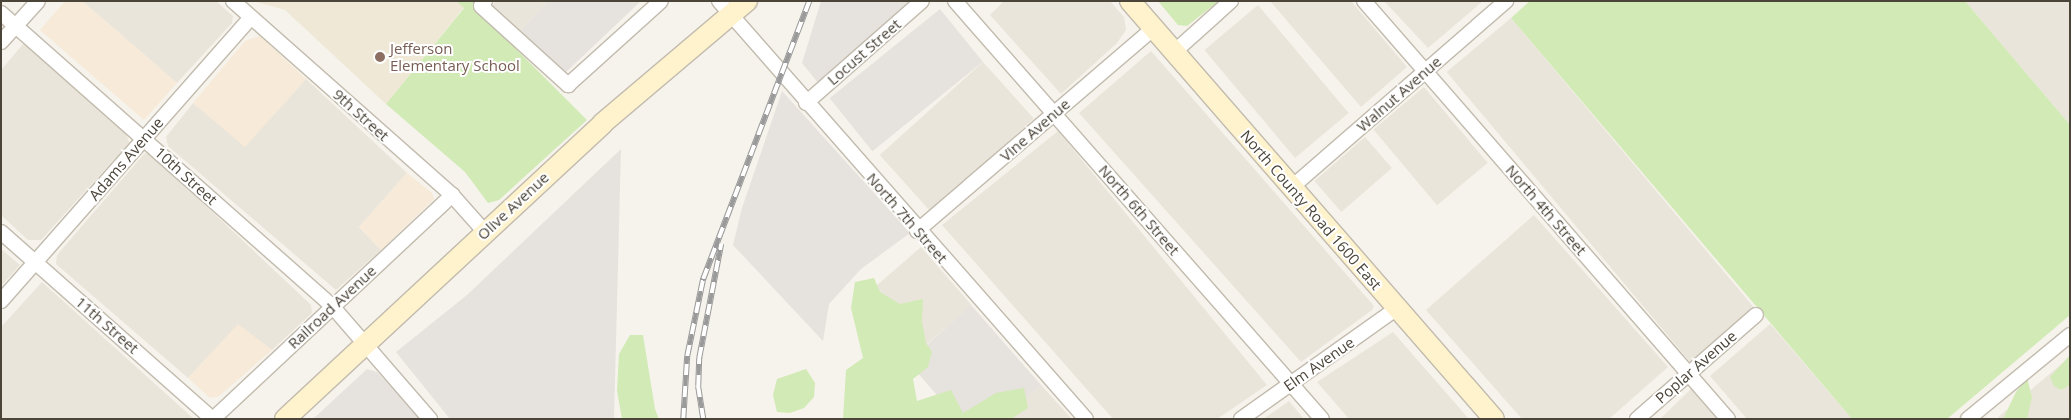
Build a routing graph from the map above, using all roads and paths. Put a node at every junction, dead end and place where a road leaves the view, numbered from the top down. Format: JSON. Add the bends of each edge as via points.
{"nodes":[{"id":1,"x":38,"y":1,"type":"edge"},
{"id":2,"x":233,"y":1,"type":"edge"},
{"id":3,"x":661,"y":1,"type":"edge"},
{"id":4,"x":747,"y":1,"type":"edge"},
{"id":5,"x":922,"y":1,"type":"edge"},
{"id":6,"x":955,"y":1,"type":"edge"},
{"id":7,"x":1130,"y":1,"type":"edge"},
{"id":8,"x":1231,"y":1,"type":"edge"},
{"id":9,"x":1364,"y":1,"type":"edge"},
{"id":10,"x":1506,"y":1,"type":"edge"},
{"id":11,"x":483,"y":4,"type":"edge"},
{"id":12,"x":724,"y":8,"type":"edge"},
{"id":13,"x":1,"y":13,"type":"edge"},
{"id":14,"x":251,"y":18,"type":"junction"},
{"id":15,"x":16,"y":26,"type":"junction"},
{"id":16,"x":1154,"y":29,"type":"junction"},
{"id":17,"x":1,"y":42,"type":"edge"},
{"id":18,"x":1173,"y":52,"type":"junction"},
{"id":19,"x":1425,"y":72,"type":"junction"},
{"id":20,"x":806,"y":103,"type":"junction"},
{"id":21,"x":1054,"y":114,"type":"junction"},
{"id":22,"x":144,"y":138,"type":"junction"},
{"id":23,"x":1292,"y":187,"type":"junction"},
{"id":24,"x":452,"y":195,"type":"junction"},
{"id":25,"x":917,"y":231,"type":"junction"},
{"id":26,"x":1,"y":232,"type":"edge"},
{"id":27,"x":485,"y":232,"type":"junction"},
{"id":28,"x":35,"y":262,"type":"junction"},
{"id":29,"x":1,"y":301,"type":"edge"},
{"id":30,"x":332,"y":306,"type":"junction"},
{"id":31,"x":1397,"y":308,"type":"junction"},
{"id":32,"x":1756,"y":315,"type":"dead end"},
{"id":33,"x":2070,"y":335,"type":"edge"},
{"id":34,"x":365,"y":344,"type":"junction"},
{"id":35,"x":1689,"y":374,"type":"junction"},
{"id":36,"x":1291,"y":383,"type":"junction"},
{"id":37,"x":212,"y":419,"type":"edge"},
{"id":38,"x":285,"y":419,"type":"edge"},
{"id":39,"x":430,"y":419,"type":"edge"},
{"id":40,"x":1086,"y":419,"type":"edge"},
{"id":41,"x":1241,"y":419,"type":"edge"},
{"id":42,"x":1322,"y":419,"type":"edge"},
{"id":43,"x":1494,"y":419,"type":"edge"},
{"id":44,"x":1637,"y":419,"type":"edge"},
{"id":45,"x":1728,"y":419,"type":"edge"},
{"id":46,"x":1968,"y":419,"type":"edge"}],
"edges":[{"from":1,"to":15,"type":"street"},
{"from":2,"to":14,"type":"street","name":"9th Street"},
{"from":3,"to":11,"type":"street","via":[[568,85]]},
{"from":4,"to":12,"type":"main road","name":"Olive Avenue"},
{"from":5,"to":20,"type":"street","name":"Locust Street"},
{"from":6,"to":21,"type":"street","name":"North 6th Street"},
{"from":7,"to":16,"type":"main road","name":"North County Road 1600 East"},
{"from":8,"to":18,"type":"street"},
{"from":9,"to":19,"type":"street","name":"North 4th Street"},
{"from":10,"to":19,"type":"street","name":"Walnut Avenue"},
{"from":12,"to":20,"type":"street","name":"North 7th Street"},
{"from":12,"to":27,"type":"main road","name":"Olive Avenue"},
{"from":13,"to":15,"type":"street","name":"10th Street"},
{"from":14,"to":22,"type":"street","name":"Adams Avenue"},
{"from":14,"to":24,"type":"street","name":"9th Street"},
{"from":15,"to":17,"type":"street"},
{"from":15,"to":22,"type":"street","name":"10th Street"},
{"from":16,"to":18,"type":"main road","name":"North County Road 1600 East"},
{"from":16,"to":21,"type":"street","name":"Vine Avenue"},
{"from":18,"to":23,"type":"main road","name":"North County Road 1600 East"},
{"from":19,"to":23,"type":"street","name":"Walnut Avenue"},
{"from":19,"to":35,"type":"street","name":"North 4th Street"},
{"from":20,"to":25,"type":"street","name":"North 7th Street"},
{"from":21,"to":25,"type":"street","name":"Vine Avenue"},
{"from":21,"to":36,"type":"street","name":"North 6th Street"},
{"from":22,"to":28,"type":"street","name":"Adams Avenue"},
{"from":22,"to":30,"type":"street","name":"10th Street"},
{"from":23,"to":31,"type":"main road","name":"North County Road 1600 East"},
{"from":24,"to":27,"type":"street","name":"9th Street"},
{"from":24,"to":30,"type":"street","name":"Railroad Avenue"},
{"from":25,"to":40,"type":"street","name":"North 7th Street"},
{"from":26,"to":28,"type":"street","name":"11th Street"},
{"from":27,"to":34,"type":"main road","name":"Olive Avenue"},
{"from":28,"to":29,"type":"street","name":"Adams Avenue"},
{"from":28,"to":37,"type":"street","name":"11th Street"},
{"from":30,"to":34,"type":"street","name":"10th Street"},
{"from":30,"to":37,"type":"street","name":"Railroad Avenue"},
{"from":31,"to":36,"type":"street","name":"Elm Avenue"},
{"from":31,"to":43,"type":"main road","name":"North County Road 1600 East"},
{"from":32,"to":35,"type":"street","name":"Poplar Avenue"},
{"from":33,"to":46,"type":"street"},
{"from":34,"to":38,"type":"main road","name":"Olive Avenue"},
{"from":34,"to":39,"type":"street","name":"10th Street"},
{"from":35,"to":44,"type":"street","name":"Poplar Avenue"},
{"from":35,"to":45,"type":"street","name":"North 4th Street"},
{"from":36,"to":41,"type":"street","name":"Elm Avenue"},
{"from":36,"to":42,"type":"street","name":"North 6th Street"}]}
